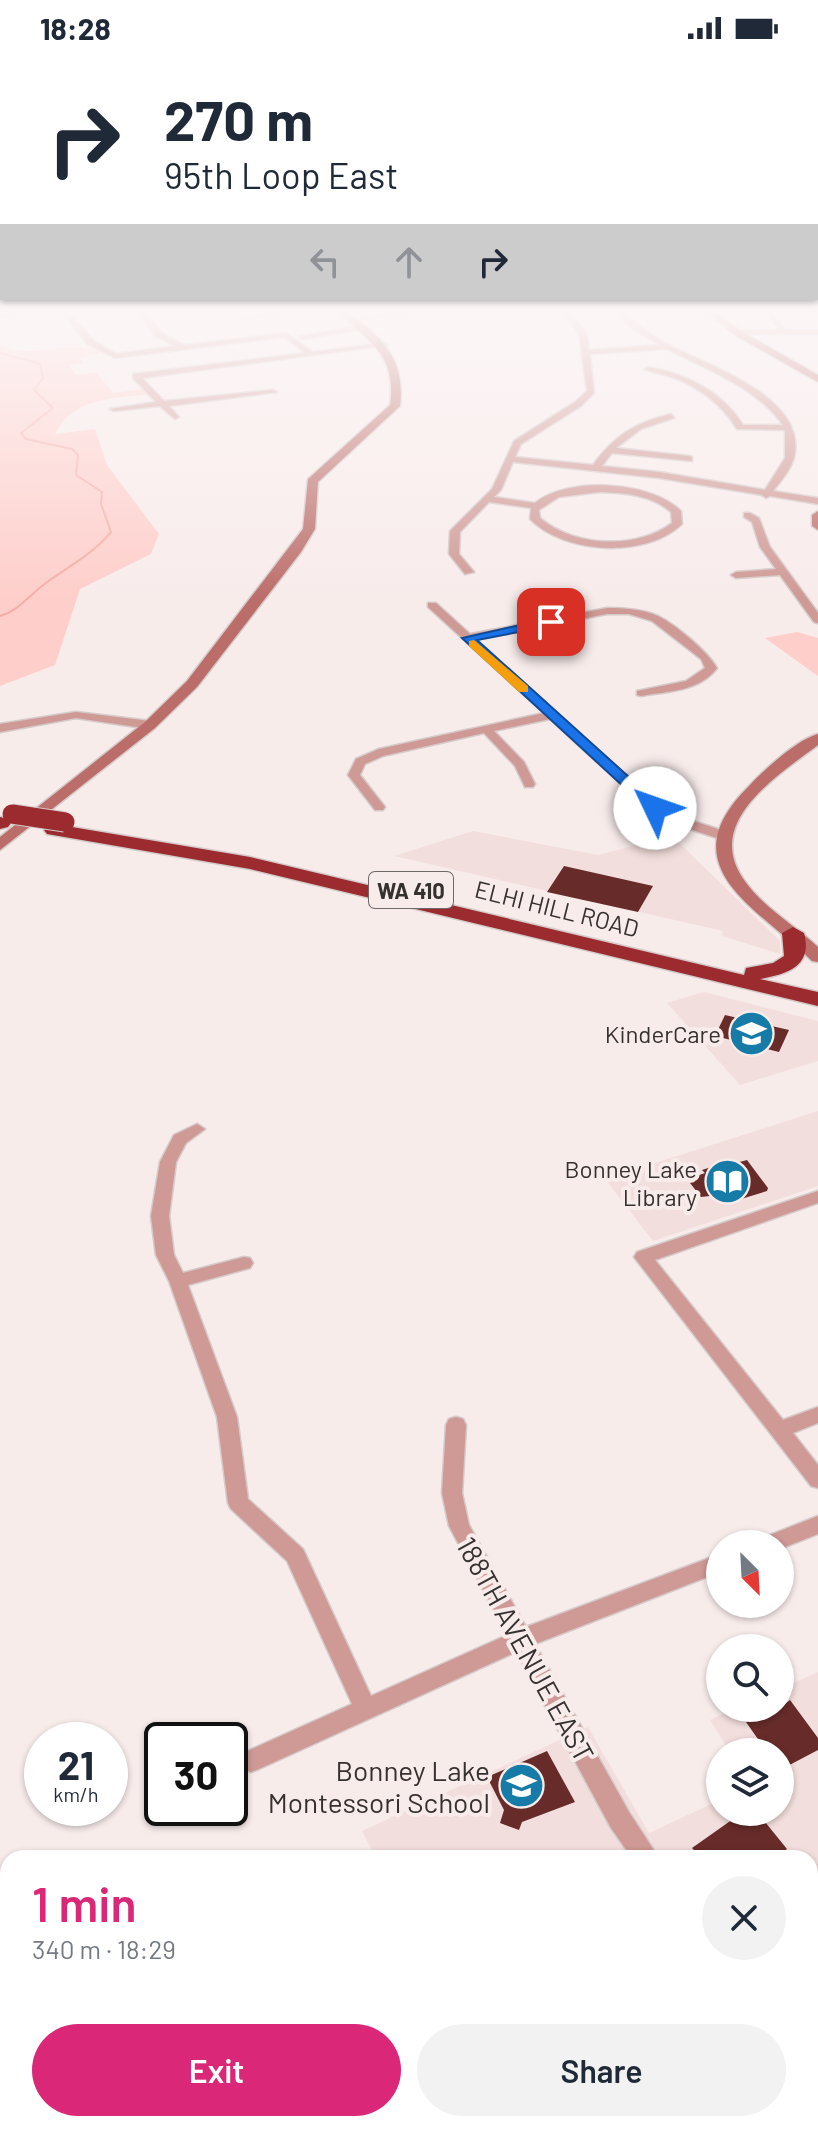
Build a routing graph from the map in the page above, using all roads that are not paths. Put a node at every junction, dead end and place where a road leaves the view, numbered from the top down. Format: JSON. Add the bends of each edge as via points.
{"nodes":[{"id":1,"x":165,"y":406,"type":"joint"},
{"id":2,"x":395,"y":406,"type":"edge"},
{"id":3,"x":572,"y":406,"type":"edge"},
{"id":4,"x":724,"y":406,"type":"edge"},
{"id":5,"x":773,"y":406,"type":"edge"},
{"id":6,"x":114,"y":409,"type":"dead end"},
{"id":7,"x":671,"y":416,"type":"dead end"},
{"id":8,"x":175,"y":417,"type":"dead end"},
{"id":9,"x":789,"y":428,"type":"junction"},
{"id":10,"x":608,"y":450,"type":"junction"},
{"id":11,"x":508,"y":459,"type":"junction"},
{"id":12,"x":689,"y":459,"type":"dead end"},
{"id":13,"x":596,"y":468,"type":"junction"},
{"id":14,"x":766,"y":495,"type":"junction"},
{"id":15,"x":489,"y":499,"type":"junction"},
{"id":16,"x":818,"y":501,"type":"edge"},
{"id":17,"x":536,"y":506,"type":"junction"},
{"id":18,"x":747,"y":515,"type":"dead end"},
{"id":19,"x":818,"y":515,"type":"edge"},
{"id":20,"x":818,"y":526,"type":"edge"},
{"id":21,"x":469,"y":572,"type":"dead end"},
{"id":22,"x":784,"y":572,"type":"junction"},
{"id":23,"x":736,"y":575,"type":"dead end"},
{"id":24,"x":813,"y":602,"type":"edge"},
{"id":25,"x":432,"y":605,"type":"dead end"},
{"id":26,"x":818,"y":620,"type":"edge"},
{"id":27,"x":808,"y":631,"type":"dead end"},
{"id":28,"x":468,"y":638,"type":"junction"},
{"id":29,"x":641,"y":693,"type":"dead end"},
{"id":30,"x":551,"y":715,"type":"junction"},
{"id":31,"x":150,"y":725,"type":"junction"},
{"id":32,"x":0,"y":728,"type":"edge"},
{"id":33,"x":486,"y":729,"type":"junction"},
{"id":34,"x":818,"y":738,"type":"edge"},
{"id":35,"x":529,"y":784,"type":"dead end"},
{"id":36,"x":379,"y":807,"type":"dead end"},
{"id":37,"x":3,"y":818,"type":"edge"},
{"id":38,"x":60,"y":826,"type":"junction"},
{"id":39,"x":722,"y":835,"type":"junction"},
{"id":40,"x":0,"y":845,"type":"edge"},
{"id":41,"x":793,"y":933,"type":"junction"},
{"id":42,"x":818,"y":957,"type":"edge"},
{"id":43,"x":754,"y":973,"type":"junction"},
{"id":44,"x":818,"y":988,"type":"edge"},
{"id":45,"x":818,"y":999,"type":"edge"},
{"id":46,"x":197,"y":1129,"type":"dead end"},
{"id":47,"x":818,"y":1197,"type":"edge"},
{"id":48,"x":244,"y":1263,"type":"dead end"},
{"id":49,"x":178,"y":1281,"type":"junction"},
{"id":50,"x":818,"y":1415,"type":"edge"},
{"id":51,"x":456,"y":1425,"type":"dead end"},
{"id":52,"x":779,"y":1430,"type":"junction"},
{"id":53,"x":818,"y":1480,"type":"edge"},
{"id":54,"x":818,"y":1525,"type":"edge"},
{"id":55,"x":794,"y":1534,"type":"edge"},
{"id":56,"x":706,"y":1568,"type":"edge"},
{"id":57,"x":522,"y":1639,"type":"junction"},
{"id":58,"x":365,"y":1708,"type":"junction"},
{"id":59,"x":251,"y":1761,"type":"dead end"},
{"id":60,"x":641,"y":1850,"type":"edge"}],
"edges":[{"from":1,"to":6,"type":"street"},
{"from":1,"to":8,"type":"street"},
{"from":2,"to":31,"type":"street","via":[[312,481],[309,529],[297,549],[198,677]]},
{"from":3,"to":11,"type":"street","via":[[525,437]]},
{"from":4,"to":9,"type":"street","via":[[740,427]]},
{"from":5,"to":9,"type":"street"},
{"from":7,"to":10,"type":"street","via":[[623,435]]},
{"from":9,"to":14,"type":"street","via":[[789,458]]},
{"from":10,"to":12,"type":"street"},
{"from":10,"to":13,"type":"street"},
{"from":11,"to":13,"type":"street"},
{"from":11,"to":15,"type":"street"},
{"from":13,"to":14,"type":"street"},
{"from":14,"to":16,"type":"street"},
{"from":15,"to":17,"type":"street"},
{"from":15,"to":21,"type":"street","via":[[459,525],[452,539],[454,554]]},
{"from":17,"to":17,"type":"street","via":[[534,516],[542,526],[593,542],[651,539],[669,531],[678,519],[660,500],[614,489],[571,491]]},
{"from":18,"to":22,"type":"street","via":[[756,520],[760,540]]},
{"from":19,"to":20,"type":"street"},
{"from":22,"to":23,"type":"street"},
{"from":22,"to":24,"type":"street"},
{"from":24,"to":26,"type":"street"},
{"from":25,"to":28,"type":"street"},
{"from":26,"to":27,"type":"street"},
{"from":28,"to":29,"type":"street","via":[[607,611],[643,614],[705,657],[711,668],[695,681]]},
{"from":28,"to":30,"type":"street"},
{"from":30,"to":33,"type":"street"},
{"from":30,"to":39,"type":"street","via":[[664,815]]},
{"from":31,"to":32,"type":"street","via":[[76,715]]},
{"from":31,"to":40,"type":"street"},
{"from":33,"to":35,"type":"street","via":[[520,765]]},
{"from":33,"to":36,"type":"street","via":[[365,759],[354,775]]},
{"from":34,"to":39,"type":"street","via":[[743,800]]},
{"from":37,"to":38,"type":"highway","name":"ELHI HILL ROAD","number":"WA 410"},
{"from":38,"to":43,"type":"highway","name":"ELHI HILL ROAD","number":"WA 410","via":[[246,851]]},
{"from":38,"to":45,"type":"highway","name":"ELHI HILL ROAD","number":"WA 410","via":[[250,863]]},
{"from":39,"to":41,"type":"street","via":[[721,850],[736,882]]},
{"from":41,"to":42,"type":"street"},
{"from":41,"to":43,"type":"highway","via":[[794,959],[781,968]]},
{"from":43,"to":44,"type":"highway","name":"ELHI HILL ROAD","number":"WA 410"},
{"from":46,"to":49,"type":"street","via":[[173,1147],[161,1200],[165,1255]]},
{"from":47,"to":52,"type":"street","via":[[643,1257]]},
{"from":48,"to":49,"type":"street"},
{"from":49,"to":58,"type":"street","via":[[227,1417],[238,1503],[295,1555]]},
{"from":50,"to":52,"type":"street"},
{"from":51,"to":57,"type":"street","name":"188TH AVENUE EAST","via":[[455,1511]]},
{"from":52,"to":53,"type":"street"},
{"from":54,"to":55,"type":"street"},
{"from":56,"to":57,"type":"street"},
{"from":57,"to":58,"type":"street"},
{"from":57,"to":60,"type":"street","name":"188TH AVENUE EAST"},
{"from":58,"to":59,"type":"street"}]}
